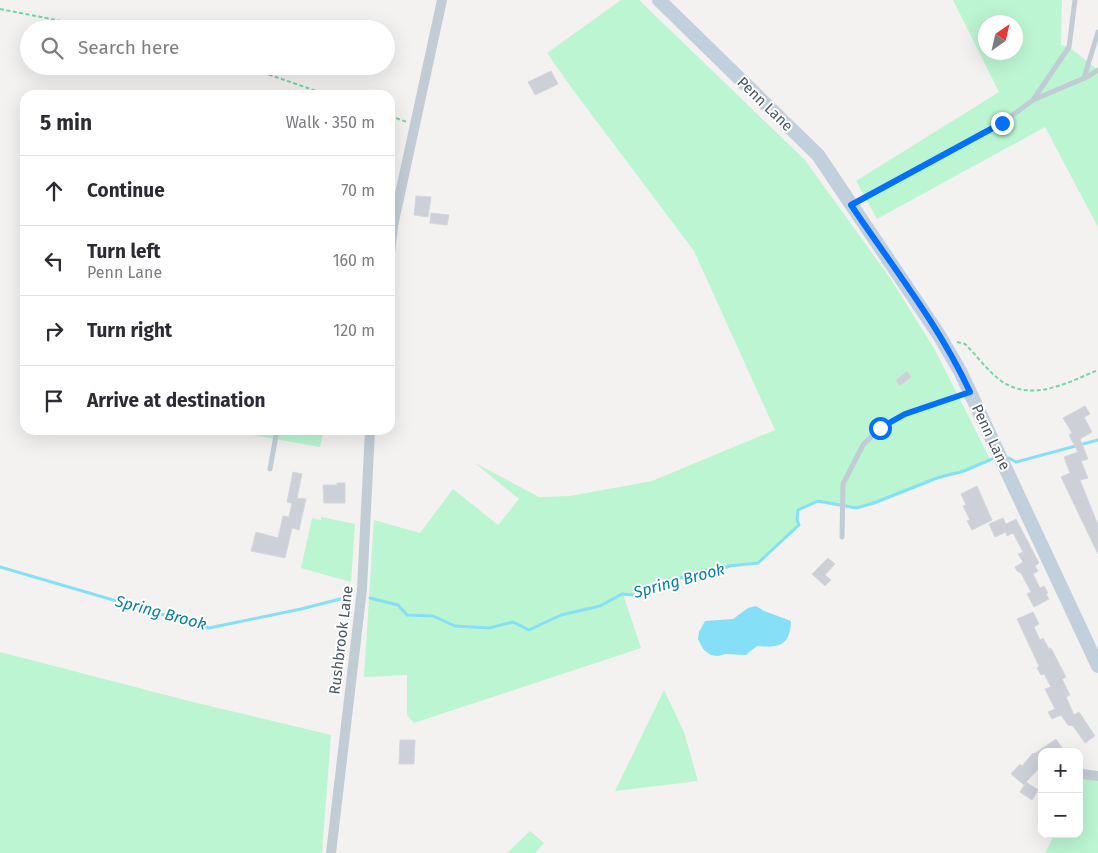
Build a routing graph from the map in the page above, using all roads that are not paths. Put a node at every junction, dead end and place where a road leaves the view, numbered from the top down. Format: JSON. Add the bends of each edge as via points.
{"nodes":[{"id":1,"x":442,"y":0,"type":"edge"},
{"id":2,"x":659,"y":0,"type":"edge"},
{"id":3,"x":1075,"y":0,"type":"edge"},
{"id":4,"x":1098,"y":32,"type":"edge"},
{"id":5,"x":1098,"y":70,"type":"edge"},
{"id":6,"x":1084,"y":78,"type":"junction"},
{"id":7,"x":1033,"y":100,"type":"junction"},
{"id":8,"x":851,"y":205,"type":"junction"},
{"id":9,"x":395,"y":217,"type":"edge"},
{"id":10,"x":970,"y":392,"type":"junction"},
{"id":11,"x":276,"y":435,"type":"edge"},
{"id":12,"x":370,"y":435,"type":"edge"},
{"id":13,"x":270,"y":470,"type":"dead end"},
{"id":14,"x":842,"y":537,"type":"dead end"},
{"id":15,"x":1098,"y":666,"type":"edge"},
{"id":16,"x":1083,"y":774,"type":"edge"},
{"id":17,"x":1098,"y":776,"type":"edge"},
{"id":18,"x":331,"y":853,"type":"edge"}],
"edges":[{"from":1,"to":9,"type":"street"},
{"from":2,"to":8,"type":"street","name":"Penn Lane","via":[[818,155]]},
{"from":3,"to":7,"type":"lane","via":[[1069,47]]},
{"from":4,"to":6,"type":"lane"},
{"from":5,"to":6,"type":"lane"},
{"from":6,"to":7,"type":"lane"},
{"from":7,"to":8,"type":"lane","via":[[1002,123]]},
{"from":8,"to":10,"type":"street","name":"Penn Lane","via":[[942,340]]},
{"from":10,"to":14,"type":"lane","via":[[905,414],[880,428],[862,445],[843,484]]},
{"from":10,"to":15,"type":"street","name":"Penn Lane"},
{"from":11,"to":13,"type":"lane"},
{"from":12,"to":18,"type":"street","name":"Rushbrook Lane","via":[[362,589]]},
{"from":16,"to":17,"type":"street"}]}
